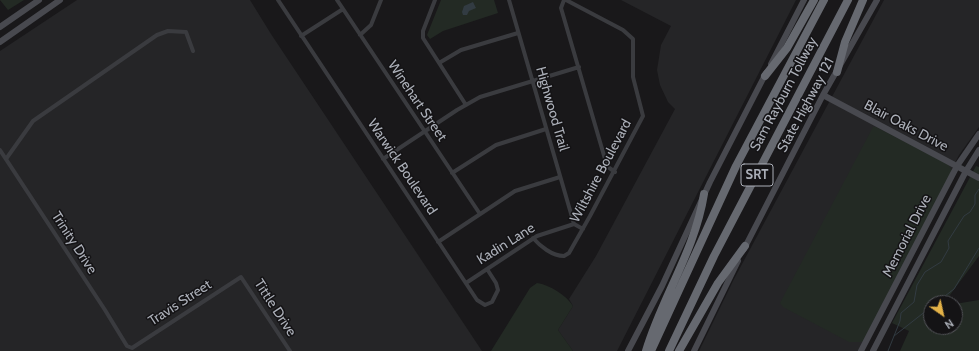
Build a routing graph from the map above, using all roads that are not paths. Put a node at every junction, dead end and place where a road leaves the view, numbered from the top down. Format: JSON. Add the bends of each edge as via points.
{"nodes":[{"id":1,"x":39,"y":0,"type":"edge"},
{"id":2,"x":60,"y":0,"type":"edge"},
{"id":3,"x":278,"y":0,"type":"edge"},
{"id":4,"x":337,"y":0,"type":"edge"},
{"id":5,"x":381,"y":0,"type":"edge"},
{"id":6,"x":435,"y":0,"type":"edge"},
{"id":7,"x":509,"y":0,"type":"edge"},
{"id":8,"x":565,"y":0,"type":"edge"},
{"id":9,"x":804,"y":0,"type":"edge"},
{"id":10,"x":814,"y":0,"type":"edge"},
{"id":11,"x":824,"y":0,"type":"edge"},
{"id":12,"x":848,"y":0,"type":"edge"},
{"id":13,"x":863,"y":0,"type":"edge"},
{"id":14,"x":878,"y":0,"type":"edge"},
{"id":15,"x":343,"y":9,"type":"junction"},
{"id":16,"x":0,"y":27,"type":"edge"},
{"id":17,"x":518,"y":33,"type":"junction"},
{"id":18,"x":301,"y":36,"type":"junction"},
{"id":19,"x":360,"y":36,"type":"junction"},
{"id":20,"x":0,"y":42,"type":"edge"},
{"id":21,"x":193,"y":51,"type":"dead end"},
{"id":22,"x":439,"y":63,"type":"junction"},
{"id":23,"x":578,"y":68,"type":"junction"},
{"id":24,"x":837,"y":72,"type":"junction"},
{"id":25,"x":765,"y":76,"type":"junction"},
{"id":26,"x":532,"y":81,"type":"junction"},
{"id":27,"x":823,"y":96,"type":"junction"},
{"id":28,"x":466,"y":105,"type":"junction"},
{"id":29,"x":546,"y":129,"type":"junction"},
{"id":30,"x":424,"y":132,"type":"junction"},
{"id":31,"x":979,"y":134,"type":"edge"},
{"id":32,"x":0,"y":150,"type":"edge"},
{"id":33,"x":979,"y":150,"type":"edge"},
{"id":34,"x":6,"y":159,"type":"junction"},
{"id":35,"x":383,"y":159,"type":"junction"},
{"id":36,"x":957,"y":166,"type":"junction"},
{"id":37,"x":966,"y":171,"type":"junction"},
{"id":38,"x":614,"y":172,"type":"junction"},
{"id":39,"x":452,"y":173,"type":"junction"},
{"id":40,"x":560,"y":177,"type":"junction"},
{"id":41,"x":979,"y":178,"type":"edge"},
{"id":42,"x":704,"y":194,"type":"junction"},
{"id":43,"x":480,"y":214,"type":"junction"},
{"id":44,"x":574,"y":224,"type":"junction"},
{"id":45,"x":583,"y":228,"type":"junction"},
{"id":46,"x":533,"y":238,"type":"junction"},
{"id":47,"x":438,"y":242,"type":"junction"},
{"id":48,"x":916,"y":245,"type":"junction"},
{"id":49,"x":745,"y":246,"type":"junction"},
{"id":50,"x":926,"y":250,"type":"junction"},
{"id":51,"x":487,"y":269,"type":"junction"},
{"id":52,"x":241,"y":277,"type":"joint"},
{"id":53,"x":466,"y":283,"type":"junction"},
{"id":54,"x":130,"y":347,"type":"joint"},
{"id":55,"x":862,"y":349,"type":"edge"},
{"id":56,"x":290,"y":351,"type":"edge"},
{"id":57,"x":628,"y":351,"type":"edge"},
{"id":58,"x":646,"y":351,"type":"edge"},
{"id":59,"x":651,"y":351,"type":"edge"},
{"id":60,"x":669,"y":351,"type":"edge"},
{"id":61,"x":679,"y":351,"type":"edge"},
{"id":62,"x":694,"y":351,"type":"edge"},
{"id":63,"x":869,"y":351,"type":"edge"},
{"id":64,"x":873,"y":351,"type":"edge"}],
"edges":[{"from":1,"to":16,"type":"main road"},
{"from":2,"to":20,"type":"main road"},
{"from":3,"to":18,"type":"street","name":"Warwick Boulevard"},
{"from":4,"to":15,"type":"street","name":"Winehart Street"},
{"from":5,"to":19,"type":"street","via":[[372,24]]},
{"from":6,"to":22,"type":"street","via":[[422,34]]},
{"from":7,"to":17,"type":"street","name":"Highwood Trail"},
{"from":8,"to":23,"type":"street","via":[[562,8]]},
{"from":8,"to":38,"type":"street","name":"Wiltshire Boulevard","via":[[626,32],[634,41],[633,77],[643,116]]},
{"from":9,"to":25,"type":"main road"},
{"from":10,"to":25,"type":"highway","via":[[787,48]]},
{"from":11,"to":59,"type":"highway","name":"Sam Rayburn Tollway","number":"SRT","via":[[736,166]]},
{"from":12,"to":60,"type":"highway","name":"Sam Rayburn Tollway","number":"SRT","via":[[714,256]]},
{"from":13,"to":24,"type":"highway","via":[[845,42]]},
{"from":14,"to":24,"type":"main road","name":"State Highway 121"},
{"from":15,"to":18,"type":"street"},
{"from":15,"to":19,"type":"street","name":"Winehart Street"},
{"from":17,"to":22,"type":"street","via":[[461,50]]},
{"from":17,"to":26,"type":"street","name":"Highwood Trail"},
{"from":18,"to":35,"type":"street","name":"Warwick Boulevard"},
{"from":19,"to":30,"type":"street","name":"Winehart Street"},
{"from":21,"to":34,"type":"street","via":[[186,32],[168,31],[158,35],[33,121]]},
{"from":22,"to":28,"type":"street"},
{"from":23,"to":26,"type":"street"},
{"from":23,"to":38,"type":"street","via":[[608,168]]},
{"from":24,"to":27,"type":"main road","name":"State Highway 121"},
{"from":25,"to":42,"type":"main road"},
{"from":26,"to":28,"type":"street","via":[[488,94]]},
{"from":26,"to":29,"type":"street","name":"Highwood Trail"},
{"from":27,"to":36,"type":"main road","name":"Blair Oaks Drive"},
{"from":27,"to":49,"type":"main road","name":"State Highway 121"},
{"from":28,"to":30,"type":"street"},
{"from":29,"to":39,"type":"street","via":[[496,145]]},
{"from":29,"to":40,"type":"street","name":"Highwood Trail"},
{"from":30,"to":35,"type":"street"},
{"from":30,"to":39,"type":"street","name":"Winehart Street"},
{"from":31,"to":36,"type":"main road","name":"Memorial Drive"},
{"from":32,"to":34,"type":"street","name":"Trinity Drive"},
{"from":33,"to":37,"type":"main road","name":"Memorial Drive"},
{"from":34,"to":54,"type":"street","name":"Trinity Drive"},
{"from":35,"to":47,"type":"street","name":"Warwick Boulevard"},
{"from":36,"to":37,"type":"main road","name":"Blair Oaks Drive"},
{"from":36,"to":48,"type":"main road","name":"Memorial Drive"},
{"from":37,"to":41,"type":"main road","name":"Blair Oaks Drive"},
{"from":37,"to":50,"type":"main road","name":"Memorial Drive"},
{"from":38,"to":45,"type":"street","name":"Wiltshire Boulevard"},
{"from":39,"to":43,"type":"street","name":"Winehart Street"},
{"from":40,"to":43,"type":"street","via":[[515,191]]},
{"from":40,"to":44,"type":"street","name":"Highwood Trail"},
{"from":42,"to":57,"type":"main road","via":[[662,286]]},
{"from":42,"to":58,"type":"highway","via":[[692,242],[654,323]]},
{"from":43,"to":47,"type":"street"},
{"from":44,"to":45,"type":"street"},
{"from":44,"to":46,"type":"street","name":"Kadin Lane"},
{"from":45,"to":46,"type":"street","name":"Wiltshire Boulevard","via":[[570,251],[562,256],[548,250]]},
{"from":46,"to":51,"type":"street","name":"Kadin Lane"},
{"from":47,"to":53,"type":"street","name":"Warwick Boulevard"},
{"from":48,"to":50,"type":"main road"},
{"from":48,"to":55,"type":"main road","name":"Memorial Drive"},
{"from":49,"to":61,"type":"highway","via":[[718,283]]},
{"from":49,"to":62,"type":"main road","name":"State Highway 121"},
{"from":50,"to":64,"type":"main road","name":"Memorial Drive"},
{"from":51,"to":53,"type":"street","name":"Kadin Lane"},
{"from":51,"to":53,"type":"street","name":"Warwick Boulevard","via":[[498,288],[498,293],[489,304],[479,303]]},
{"from":52,"to":54,"type":"street","name":"Travis Street"},
{"from":52,"to":56,"type":"street","name":"Tittle Drive"},
{"from":55,"to":63,"type":"main road"}]}
